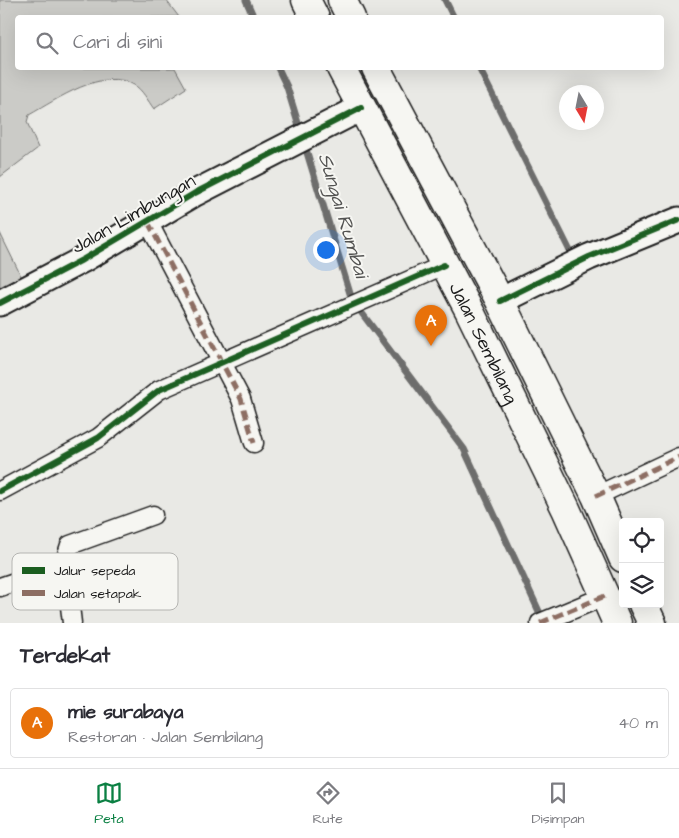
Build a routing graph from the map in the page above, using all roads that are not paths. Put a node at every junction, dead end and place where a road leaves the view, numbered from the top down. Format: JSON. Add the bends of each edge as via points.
{"nodes":[{"id":1,"x":306,"y":0,"type":"edge"},
{"id":2,"x":342,"y":0,"type":"edge"},
{"id":3,"x":314,"y":15,"type":"edge"},
{"id":4,"x":350,"y":15,"type":"edge"},
{"id":5,"x":341,"y":70,"type":"edge"},
{"id":6,"x":377,"y":70,"type":"edge"},
{"id":7,"x":361,"y":108,"type":"junction"},
{"id":8,"x":679,"y":220,"type":"edge"},
{"id":9,"x":148,"y":222,"type":"junction"},
{"id":10,"x":444,"y":265,"type":"junction"},
{"id":11,"x":500,"y":301,"type":"junction"},
{"id":12,"x":0,"y":303,"type":"edge"},
{"id":13,"x":222,"y":362,"type":"junction"},
{"id":14,"x":254,"y":443,"type":"dead end"},
{"id":15,"x":679,"y":457,"type":"edge"},
{"id":16,"x":0,"y":491,"type":"edge"},
{"id":17,"x":596,"y":496,"type":"junction"},
{"id":18,"x":153,"y":515,"type":"dead end"},
{"id":19,"x":619,"y":549,"type":"edge"},
{"id":20,"x":67,"y":553,"type":"edge"},
{"id":21,"x":12,"y":583,"type":"edge"},
{"id":22,"x":0,"y":587,"type":"edge"},
{"id":23,"x":605,"y":596,"type":"junction"},
{"id":24,"x":646,"y":608,"type":"edge"},
{"id":25,"x":70,"y":610,"type":"edge"},
{"id":26,"x":543,"y":621,"type":"edge"},
{"id":27,"x":72,"y":623,"type":"edge"},
{"id":28,"x":617,"y":623,"type":"edge"},
{"id":29,"x":652,"y":623,"type":"edge"}],
"edges":[{"from":1,"to":3,"type":"main road"},
{"from":2,"to":4,"type":"main road"},
{"from":5,"to":7,"type":"main road","name":"Jalan Sembilang"},
{"from":6,"to":11,"type":"main road","name":"Jalan Sembilang"},
{"from":7,"to":9,"type":"street","name":"Jalan Limbungan","via":[[195,194]]},
{"from":7,"to":10,"type":"main road","name":"Jalan Sembilang"},
{"from":8,"to":11,"type":"street","via":[[589,257]]},
{"from":9,"to":12,"type":"street","name":"Jalan Limbungan"},
{"from":9,"to":13,"type":"street"},
{"from":10,"to":13,"type":"street"},
{"from":10,"to":23,"type":"main road","name":"Jalan Sembilang","via":[[470,312]]},
{"from":11,"to":17,"type":"main road","name":"Jalan Sembilang"},
{"from":13,"to":14,"type":"street","via":[[241,399]]},
{"from":13,"to":16,"type":"street","via":[[159,390],[98,438]]},
{"from":15,"to":17,"type":"street"},
{"from":17,"to":19,"type":"main road","name":"Jalan Sembilang"},
{"from":18,"to":20,"type":"street","via":[[70,545]]},
{"from":21,"to":22,"type":"street"},
{"from":23,"to":26,"type":"street"},
{"from":23,"to":28,"type":"main road","name":"Jalan Sembilang"},
{"from":24,"to":29,"type":"main road"},
{"from":25,"to":27,"type":"street"}]}
